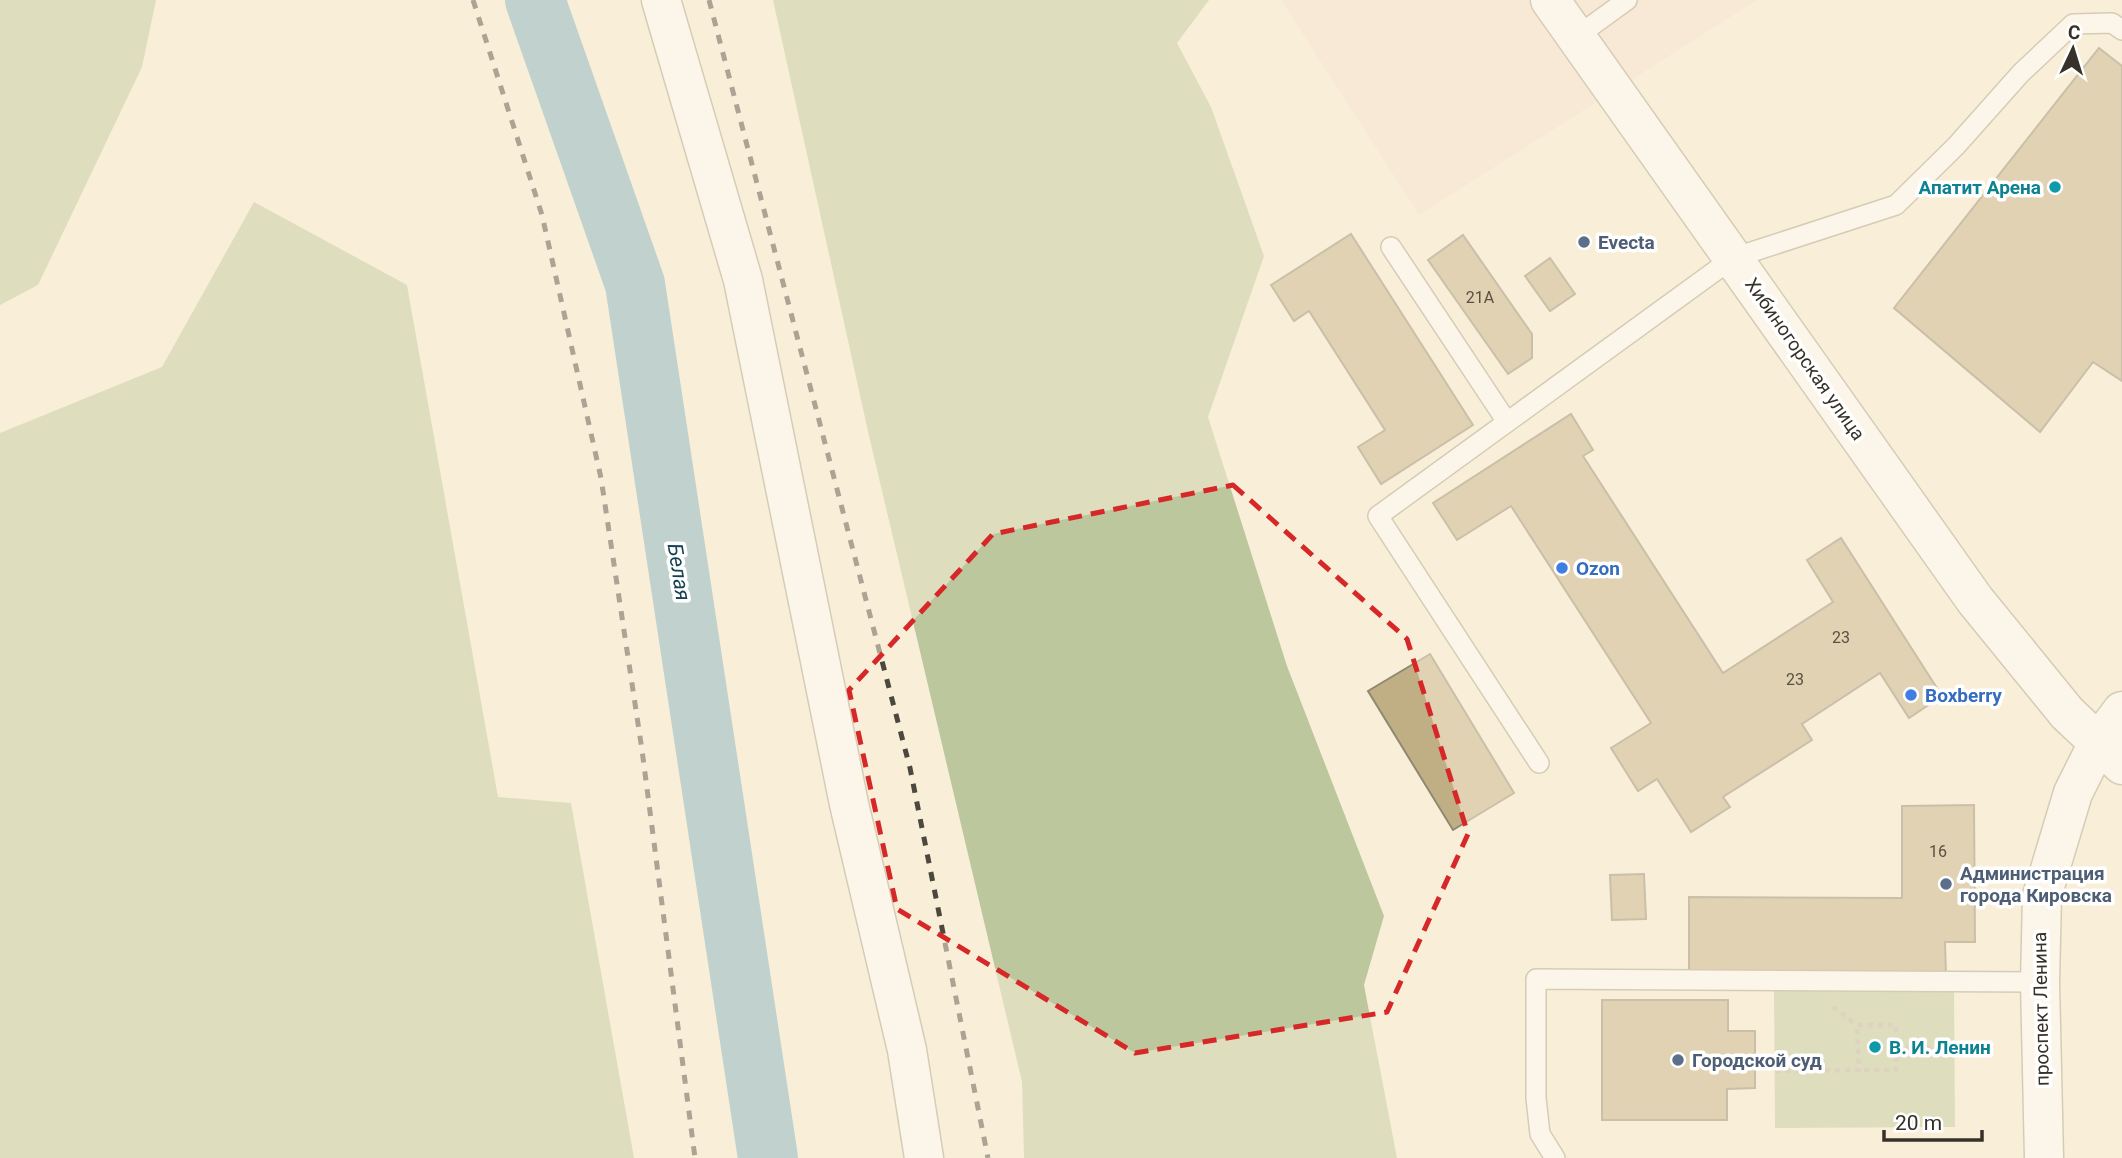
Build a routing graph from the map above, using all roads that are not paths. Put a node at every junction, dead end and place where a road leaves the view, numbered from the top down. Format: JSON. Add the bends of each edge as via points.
{"nodes":[{"id":1,"x":661,"y":0,"type":"edge"},
{"id":2,"x":1550,"y":0,"type":"edge"},
{"id":3,"x":1628,"y":0,"type":"edge"},
{"id":4,"x":2122,"y":30,"type":"edge"},
{"id":5,"x":1576,"y":37,"type":"junction"},
{"id":6,"x":1391,"y":247,"type":"dead end"},
{"id":7,"x":1733,"y":258,"type":"junction"},
{"id":8,"x":1507,"y":422,"type":"junction"},
{"id":9,"x":2122,"y":711,"type":"edge"},
{"id":10,"x":2110,"y":754,"type":"edge"},
{"id":11,"x":1539,"y":763,"type":"dead end"},
{"id":12,"x":2040,"y":982,"type":"junction"},
{"id":13,"x":924,"y":1158,"type":"edge"},
{"id":14,"x":1555,"y":1158,"type":"edge"},
{"id":15,"x":2044,"y":1158,"type":"edge"}],
"edges":[{"from":1,"to":13,"type":"street","via":[[743,279],[849,804],[906,1051]]},
{"from":2,"to":5,"type":"street","name":"Хибиногорская улица"},
{"from":3,"to":5,"type":"lane"},
{"from":4,"to":7,"type":"lane","via":[[2112,23],[2073,24],[1896,205]]},
{"from":5,"to":7,"type":"street","name":"Хибиногорская улица"},
{"from":6,"to":8,"type":"lane"},
{"from":7,"to":8,"type":"lane"},
{"from":7,"to":10,"type":"street","name":"Хибиногорская улица","via":[[1975,600],[2067,713]]},
{"from":8,"to":11,"type":"lane","via":[[1378,516]]},
{"from":9,"to":10,"type":"street","name":"проспект Ленина"},
{"from":10,"to":12,"type":"street","name":"проспект Ленина","via":[[2073,793],[2042,896]]},
{"from":12,"to":14,"type":"lane","via":[[1536,979],[1536,1098],[1540,1134]]},
{"from":12,"to":15,"type":"street","name":"проспект Ленина"}]}
